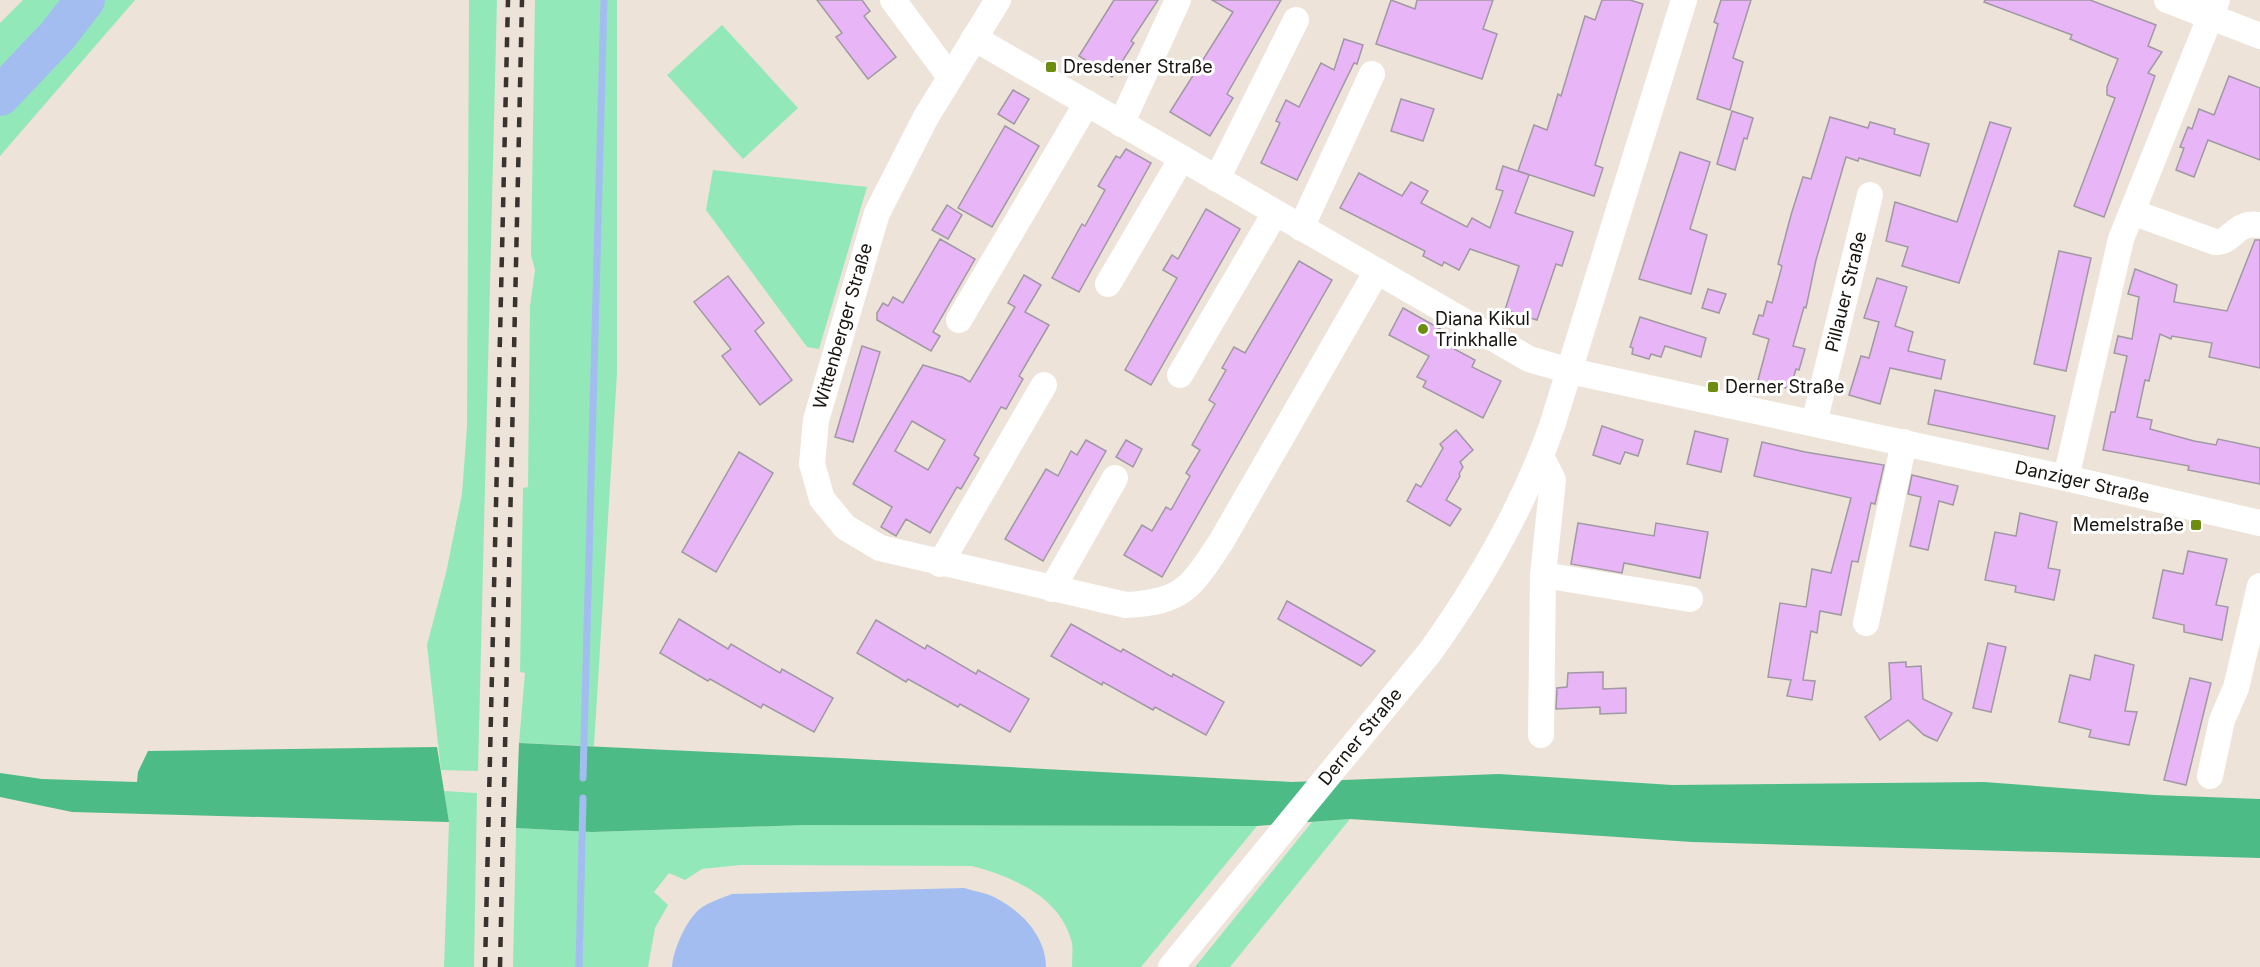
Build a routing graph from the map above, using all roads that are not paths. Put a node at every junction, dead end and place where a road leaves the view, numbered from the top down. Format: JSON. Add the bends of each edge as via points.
{"nodes":[{"id":1,"x":893,"y":0,"type":"edge"},
{"id":2,"x":998,"y":0,"type":"edge"},
{"id":3,"x":1178,"y":0,"type":"edge"},
{"id":4,"x":1684,"y":0,"type":"edge"},
{"id":5,"x":2167,"y":0,"type":"edge"},
{"id":6,"x":2214,"y":9,"type":"edge"},
{"id":7,"x":1296,"y":20,"type":"dead end"},
{"id":8,"x":2260,"y":36,"type":"edge"},
{"id":9,"x":974,"y":38,"type":"junction"},
{"id":10,"x":1372,"y":74,"type":"dead end"},
{"id":11,"x":950,"y":76,"type":"junction"},
{"id":12,"x":1087,"y":103,"type":"junction"},
{"id":13,"x":1121,"y":124,"type":"junction"},
{"id":14,"x":1182,"y":158,"type":"junction"},
{"id":15,"x":1218,"y":180,"type":"junction"},
{"id":16,"x":1870,"y":195,"type":"dead end"},
{"id":17,"x":2132,"y":212,"type":"junction"},
{"id":18,"x":1275,"y":213,"type":"junction"},
{"id":19,"x":2260,"y":225,"type":"edge"},
{"id":20,"x":1301,"y":228,"type":"junction"},
{"id":21,"x":1377,"y":271,"type":"junction"},
{"id":22,"x":1108,"y":284,"type":"dead end"},
{"id":23,"x":959,"y":320,"type":"dead end"},
{"id":24,"x":1570,"y":371,"type":"junction"},
{"id":25,"x":1180,"y":375,"type":"dead end"},
{"id":26,"x":1044,"y":385,"type":"dead end"},
{"id":27,"x":1814,"y":423,"type":"junction"},
{"id":28,"x":1904,"y":442,"type":"junction"},
{"id":29,"x":1541,"y":456,"type":"junction"},
{"id":30,"x":1115,"y":478,"type":"dead end"},
{"id":31,"x":2066,"y":478,"type":"junction"},
{"id":32,"x":2260,"y":523,"type":"edge"},
{"id":33,"x":940,"y":564,"type":"junction"},
{"id":34,"x":1543,"y":575,"type":"junction"},
{"id":35,"x":2260,"y":586,"type":"edge"},
{"id":36,"x":1052,"y":589,"type":"junction"},
{"id":37,"x":1690,"y":598,"type":"dead end"},
{"id":38,"x":1866,"y":623,"type":"dead end"},
{"id":39,"x":1541,"y":735,"type":"dead end"},
{"id":40,"x":2210,"y":776,"type":"dead end"},
{"id":41,"x":1171,"y":967,"type":"edge"}],
"edges":[{"from":1,"to":11,"type":"street"},
{"from":2,"to":9,"type":"street","name":"Wittenberger Straße"},
{"from":3,"to":13,"type":"street"},
{"from":4,"to":24,"type":"street","name":"Derner Straße"},
{"from":5,"to":6,"type":"street"},
{"from":6,"to":8,"type":"street"},
{"from":6,"to":17,"type":"street"},
{"from":7,"to":15,"type":"street"},
{"from":9,"to":11,"type":"street","name":"Wittenberger Straße"},
{"from":9,"to":12,"type":"street"},
{"from":10,"to":20,"type":"street"},
{"from":11,"to":33,"type":"street","name":"Wittenberger Straße","via":[[877,213],[816,420],[812,464],[822,499],[845,527],[880,548]]},
{"from":12,"to":13,"type":"street"},
{"from":12,"to":23,"type":"street"},
{"from":13,"to":14,"type":"street"},
{"from":14,"to":15,"type":"street"},
{"from":14,"to":22,"type":"street"},
{"from":15,"to":18,"type":"street"},
{"from":16,"to":27,"type":"street","name":"Pillauer Straße"},
{"from":17,"to":19,"type":"street","via":[[2214,242],[2243,226]]},
{"from":17,"to":31,"type":"street","via":[[2121,239]]},
{"from":18,"to":20,"type":"street"},
{"from":18,"to":25,"type":"street"},
{"from":20,"to":21,"type":"street"},
{"from":21,"to":24,"type":"street","via":[[1529,359]]},
{"from":21,"to":36,"type":"street","name":"Wittenberger Straße","via":[[1196,580],[1174,596],[1146,604],[1126,605]]},
{"from":24,"to":27,"type":"street","name":"Danziger Straße"},
{"from":24,"to":29,"type":"street","name":"Derner Straße"},
{"from":26,"to":33,"type":"street"},
{"from":27,"to":28,"type":"street","name":"Danziger Straße"},
{"from":28,"to":31,"type":"street","name":"Danziger Straße"},
{"from":28,"to":38,"type":"street"},
{"from":29,"to":34,"type":"street","via":[[1552,480]]},
{"from":29,"to":41,"type":"street","name":"Derner Straße","via":[[1491,559],[1430,652]]},
{"from":30,"to":36,"type":"street"},
{"from":31,"to":32,"type":"street","name":"Danziger Straße"},
{"from":33,"to":36,"type":"street","name":"Wittenberger Straße"},
{"from":34,"to":37,"type":"street"},
{"from":34,"to":39,"type":"street"},
{"from":35,"to":40,"type":"street"}]}
